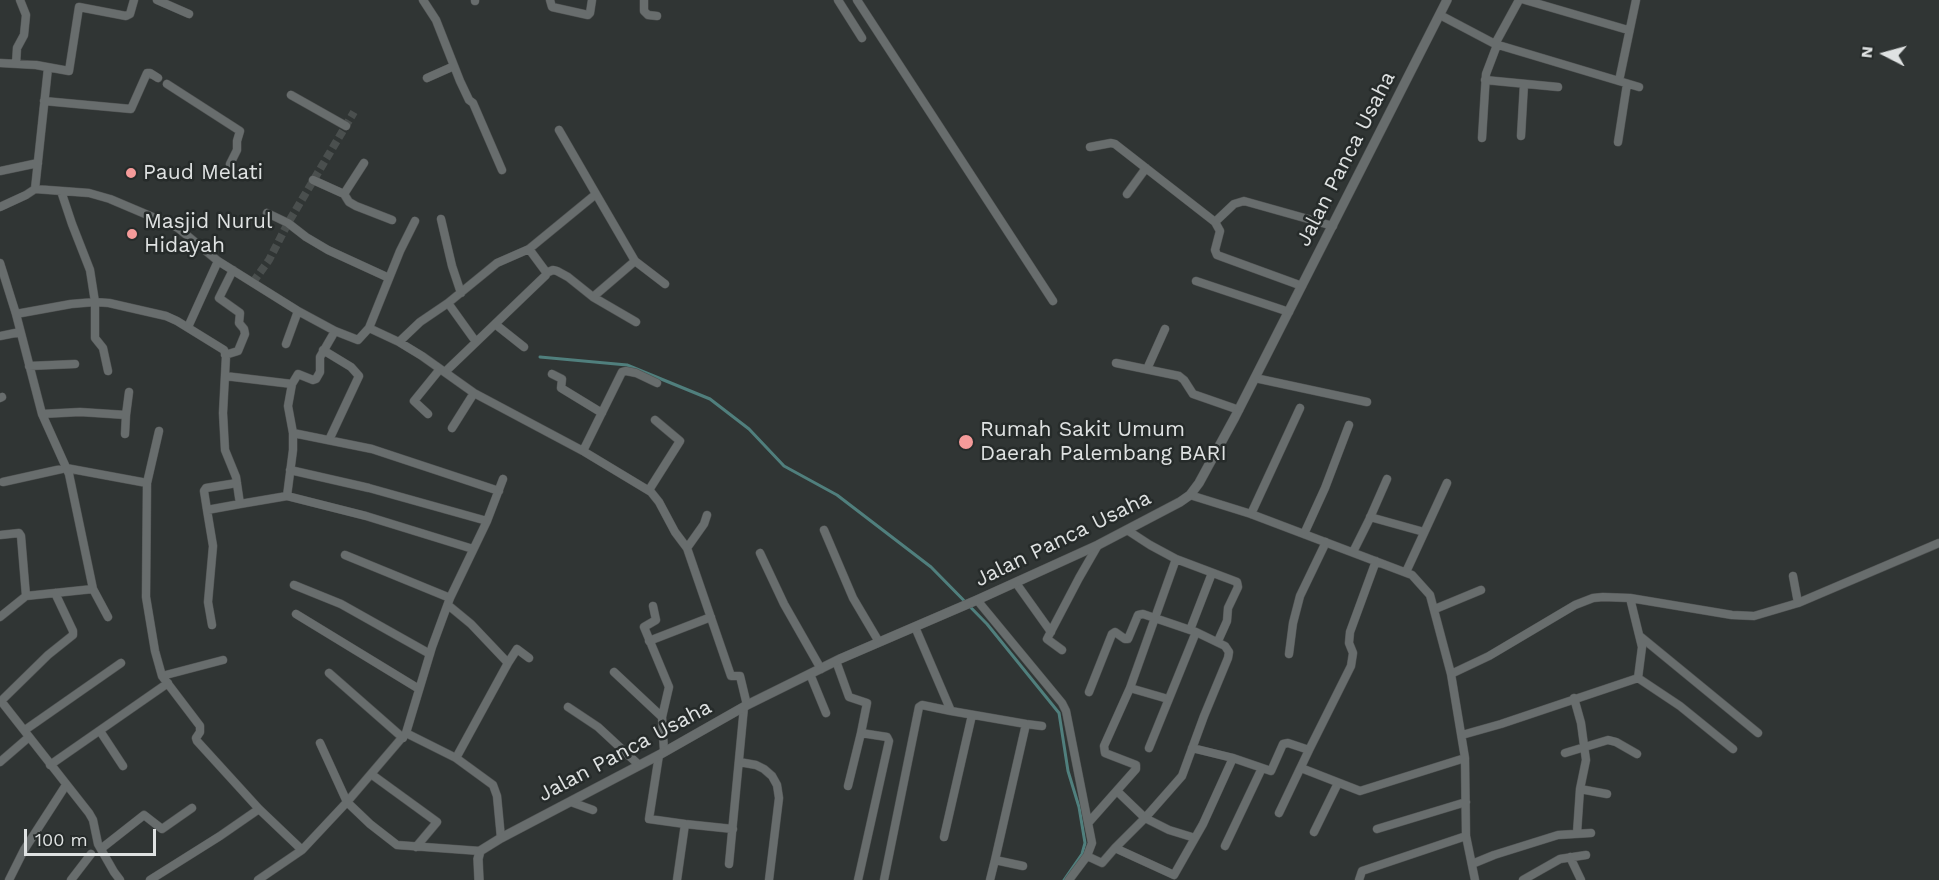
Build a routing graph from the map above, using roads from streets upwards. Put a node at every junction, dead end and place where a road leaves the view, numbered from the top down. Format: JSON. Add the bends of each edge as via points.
{"nodes":[{"id":1,"x":20,"y":0,"type":"edge"},
{"id":2,"x":134,"y":0,"type":"edge"},
{"id":3,"x":157,"y":0,"type":"edge"},
{"id":4,"x":423,"y":0,"type":"edge"},
{"id":5,"x":550,"y":0,"type":"edge"},
{"id":6,"x":592,"y":0,"type":"edge"},
{"id":7,"x":644,"y":0,"type":"edge"},
{"id":8,"x":838,"y":0,"type":"edge"},
{"id":9,"x":857,"y":0,"type":"edge"},
{"id":10,"x":1447,"y":0,"type":"edge"},
{"id":11,"x":1519,"y":0,"type":"edge"},
{"id":12,"x":1525,"y":0,"type":"edge"},
{"id":13,"x":1636,"y":0,"type":"edge"},
{"id":14,"x":189,"y":14,"type":"dead end"},
{"id":15,"x":1440,"y":15,"type":"junction"},
{"id":16,"x":657,"y":16,"type":"dead end"},
{"id":17,"x":1628,"y":30,"type":"junction"},
{"id":18,"x":861,"y":38,"type":"dead end"},
{"id":19,"x":1496,"y":45,"type":"junction"},
{"id":20,"x":0,"y":63,"type":"edge"},
{"id":21,"x":16,"y":64,"type":"junction"},
{"id":22,"x":454,"y":66,"type":"junction"},
{"id":23,"x":48,"y":68,"type":"junction"},
{"id":24,"x":158,"y":78,"type":"dead end"},
{"id":25,"x":427,"y":78,"type":"dead end"},
{"id":26,"x":1485,"y":80,"type":"junction"},
{"id":27,"x":1623,"y":82,"type":"junction"},
{"id":28,"x":167,"y":84,"type":"dead end"},
{"id":29,"x":1524,"y":84,"type":"junction"},
{"id":30,"x":1558,"y":87,"type":"dead end"},
{"id":31,"x":1639,"y":87,"type":"dead end"},
{"id":32,"x":291,"y":95,"type":"dead end"},
{"id":33,"x":44,"y":101,"type":"junction"},
{"id":34,"x":346,"y":126,"type":"dead end"},
{"id":35,"x":559,"y":130,"type":"dead end"},
{"id":36,"x":1521,"y":136,"type":"dead end"},
{"id":37,"x":1482,"y":138,"type":"dead end"},
{"id":38,"x":1618,"y":142,"type":"dead end"},
{"id":39,"x":1090,"y":147,"type":"dead end"},
{"id":40,"x":38,"y":163,"type":"junction"},
{"id":41,"x":364,"y":163,"type":"dead end"},
{"id":42,"x":230,"y":164,"type":"dead end"},
{"id":43,"x":1146,"y":168,"type":"junction"},
{"id":44,"x":502,"y":170,"type":"dead end"},
{"id":45,"x":0,"y":171,"type":"edge"},
{"id":46,"x":314,"y":180,"type":"dead end"},
{"id":47,"x":35,"y":189,"type":"junction"},
{"id":48,"x":61,"y":191,"type":"junction"},
{"id":49,"x":344,"y":194,"type":"junction"},
{"id":50,"x":596,"y":194,"type":"junction"},
{"id":51,"x":1126,"y":194,"type":"dead end"},
{"id":52,"x":0,"y":207,"type":"edge"},
{"id":53,"x":267,"y":213,"type":"dead end"},
{"id":54,"x":441,"y":219,"type":"dead end"},
{"id":55,"x":392,"y":220,"type":"dead end"},
{"id":56,"x":415,"y":221,"type":"dead end"},
{"id":57,"x":1215,"y":222,"type":"junction"},
{"id":58,"x":1333,"y":226,"type":"junction"},
{"id":59,"x":529,"y":249,"type":"junction"},
{"id":60,"x":218,"y":261,"type":"junction"},
{"id":61,"x":635,"y":261,"type":"junction"},
{"id":62,"x":0,"y":263,"type":"edge"},
{"id":63,"x":233,"y":270,"type":"junction"},
{"id":64,"x":546,"y":273,"type":"junction"},
{"id":65,"x":389,"y":278,"type":"junction"},
{"id":66,"x":1196,"y":281,"type":"dead end"},
{"id":67,"x":665,"y":284,"type":"dead end"},
{"id":68,"x":1302,"y":286,"type":"junction"},
{"id":69,"x":461,"y":293,"type":"junction"},
{"id":70,"x":593,"y":297,"type":"junction"},
{"id":71,"x":1053,"y":301,"type":"dead end"},
{"id":72,"x":95,"y":302,"type":"junction"},
{"id":73,"x":448,"y":303,"type":"junction"},
{"id":74,"x":298,"y":311,"type":"junction"},
{"id":75,"x":1289,"y":312,"type":"junction"},
{"id":76,"x":16,"y":314,"type":"junction"},
{"id":77,"x":636,"y":322,"type":"dead end"},
{"id":78,"x":495,"y":324,"type":"junction"},
{"id":79,"x":188,"y":327,"type":"junction"},
{"id":80,"x":369,"y":328,"type":"junction"},
{"id":81,"x":1165,"y":329,"type":"dead end"},
{"id":82,"x":335,"y":331,"type":"junction"},
{"id":83,"x":20,"y":332,"type":"junction"},
{"id":84,"x":0,"y":336,"type":"edge"},
{"id":85,"x":399,"y":342,"type":"junction"},
{"id":86,"x":476,"y":342,"type":"junction"},
{"id":87,"x":286,"y":344,"type":"dead end"},
{"id":88,"x":524,"y":347,"type":"dead end"},
{"id":89,"x":323,"y":350,"type":"junction"},
{"id":90,"x":225,"y":355,"type":"junction"},
{"id":91,"x":1116,"y":363,"type":"dead end"},
{"id":92,"x":75,"y":364,"type":"dead end"},
{"id":93,"x":29,"y":366,"type":"junction"},
{"id":94,"x":1147,"y":369,"type":"junction"},
{"id":95,"x":442,"y":370,"type":"junction"},
{"id":96,"x":108,"y":371,"type":"dead end"},
{"id":97,"x":552,"y":374,"type":"dead end"},
{"id":98,"x":225,"y":376,"type":"junction"},
{"id":99,"x":1255,"y":378,"type":"junction"},
{"id":100,"x":657,"y":382,"type":"dead end"},
{"id":101,"x":292,"y":384,"type":"junction"},
{"id":102,"x":129,"y":392,"type":"dead end"},
{"id":103,"x":474,"y":393,"type":"junction"},
{"id":104,"x":1367,"y":402,"type":"dead end"},
{"id":105,"x":1300,"y":408,"type":"dead end"},
{"id":106,"x":1239,"y":411,"type":"junction"},
{"id":107,"x":602,"y":413,"type":"junction"},
{"id":108,"x":42,"y":414,"type":"junction"},
{"id":109,"x":428,"y":414,"type":"dead end"},
{"id":110,"x":126,"y":415,"type":"junction"},
{"id":111,"x":655,"y":420,"type":"dead end"},
{"id":112,"x":1349,"y":425,"type":"dead end"},
{"id":113,"x":452,"y":428,"type":"dead end"},
{"id":114,"x":159,"y":431,"type":"dead end"},
{"id":115,"x":293,"y":433,"type":"junction"},
{"id":116,"x":125,"y":434,"type":"dead end"},
{"id":117,"x":329,"y":440,"type":"junction"},
{"id":118,"x":583,"y":451,"type":"junction"},
{"id":119,"x":66,"y":468,"type":"junction"},
{"id":120,"x":290,"y":470,"type":"junction"},
{"id":121,"x":1387,"y":478,"type":"dead end"},
{"id":122,"x":503,"y":479,"type":"dead end"},
{"id":123,"x":3,"y":482,"type":"dead end"},
{"id":124,"x":147,"y":483,"type":"junction"},
{"id":125,"x":237,"y":483,"type":"junction"},
{"id":126,"x":1447,"y":483,"type":"dead end"},
{"id":127,"x":649,"y":490,"type":"junction"},
{"id":128,"x":499,"y":491,"type":"junction"},
{"id":129,"x":1190,"y":495,"type":"junction"},
{"id":130,"x":287,"y":496,"type":"junction"},
{"id":131,"x":240,"y":504,"type":"junction"},
{"id":132,"x":207,"y":510,"type":"junction"},
{"id":133,"x":1251,"y":514,"type":"junction"},
{"id":134,"x":707,"y":515,"type":"dead end"},
{"id":135,"x":1370,"y":517,"type":"junction"},
{"id":136,"x":487,"y":521,"type":"junction"},
{"id":137,"x":824,"y":530,"type":"dead end"},
{"id":138,"x":1127,"y":530,"type":"junction"},
{"id":139,"x":1424,"y":532,"type":"junction"},
{"id":140,"x":1304,"y":534,"type":"junction"},
{"id":141,"x":0,"y":536,"type":"edge"},
{"id":142,"x":1326,"y":542,"type":"junction"},
{"id":143,"x":1939,"y":543,"type":"edge"},
{"id":144,"x":1098,"y":545,"type":"junction"},
{"id":145,"x":687,"y":548,"type":"junction"},
{"id":146,"x":473,"y":549,"type":"junction"},
{"id":147,"x":1353,"y":552,"type":"junction"},
{"id":148,"x":760,"y":553,"type":"dead end"},
{"id":149,"x":345,"y":555,"type":"dead end"},
{"id":150,"x":1176,"y":559,"type":"junction"},
{"id":151,"x":1376,"y":561,"type":"junction"},
{"id":152,"x":1406,"y":572,"type":"junction"},
{"id":153,"x":1212,"y":573,"type":"junction"},
{"id":154,"x":1792,"y":576,"type":"dead end"},
{"id":155,"x":1016,"y":583,"type":"junction"},
{"id":156,"x":294,"y":585,"type":"dead end"},
{"id":157,"x":93,"y":589,"type":"junction"},
{"id":158,"x":1481,"y":590,"type":"dead end"},
{"id":159,"x":56,"y":593,"type":"junction"},
{"id":160,"x":26,"y":596,"type":"junction"},
{"id":161,"x":1630,"y":598,"type":"junction"},
{"id":162,"x":449,"y":601,"type":"junction"},
{"id":163,"x":976,"y":601,"type":"junction"},
{"id":164,"x":1798,"y":603,"type":"junction"},
{"id":165,"x":652,"y":606,"type":"dead end"},
{"id":166,"x":1435,"y":609,"type":"junction"},
{"id":167,"x":296,"y":614,"type":"dead end"},
{"id":168,"x":0,"y":617,"type":"edge"},
{"id":169,"x":108,"y":617,"type":"dead end"},
{"id":170,"x":711,"y":617,"type":"junction"},
{"id":171,"x":1154,"y":618,"type":"junction"},
{"id":172,"x":212,"y":625,"type":"dead end"},
{"id":173,"x":915,"y":627,"type":"junction"},
{"id":174,"x":1193,"y":631,"type":"junction"},
{"id":175,"x":1051,"y":632,"type":"junction"},
{"id":176,"x":1641,"y":638,"type":"junction"},
{"id":177,"x":649,"y":641,"type":"junction"},
{"id":178,"x":1218,"y":641,"type":"junction"},
{"id":179,"x":879,"y":642,"type":"junction"},
{"id":180,"x":1062,"y":650,"type":"dead end"},
{"id":181,"x":430,"y":654,"type":"junction"},
{"id":182,"x":1289,"y":654,"type":"dead end"},
{"id":183,"x":529,"y":658,"type":"dead end"},
{"id":184,"x":223,"y":660,"type":"dead end"},
{"id":185,"x":837,"y":661,"type":"junction"},
{"id":186,"x":121,"y":663,"type":"dead end"},
{"id":187,"x":508,"y":663,"type":"junction"},
{"id":188,"x":821,"y":669,"type":"junction"},
{"id":189,"x":614,"y":672,"type":"dead end"},
{"id":190,"x":329,"y":673,"type":"dead end"},
{"id":191,"x":810,"y":674,"type":"junction"},
{"id":192,"x":1451,"y":674,"type":"junction"},
{"id":193,"x":162,"y":676,"type":"junction"},
{"id":194,"x":1638,"y":678,"type":"junction"},
{"id":195,"x":168,"y":683,"type":"junction"},
{"id":196,"x":1130,"y":688,"type":"junction"},
{"id":197,"x":419,"y":689,"type":"junction"},
{"id":198,"x":1089,"y":692,"type":"dead end"},
{"id":199,"x":1574,"y":698,"type":"junction"},
{"id":200,"x":1168,"y":699,"type":"junction"},
{"id":201,"x":1,"y":701,"type":"edge"},
{"id":202,"x":746,"y":706,"type":"junction"},
{"id":203,"x":568,"y":707,"type":"dead end"},
{"id":204,"x":951,"y":711,"type":"junction"},
{"id":205,"x":826,"y":713,"type":"dead end"},
{"id":206,"x":972,"y":715,"type":"junction"},
{"id":207,"x":662,"y":717,"type":"junction"},
{"id":208,"x":1026,"y":724,"type":"junction"},
{"id":209,"x":1042,"y":726,"type":"dead end"},
{"id":210,"x":100,"y":731,"type":"junction"},
{"id":211,"x":27,"y":733,"type":"junction"},
{"id":212,"x":861,"y":733,"type":"junction"},
{"id":213,"x":1758,"y":733,"type":"dead end"},
{"id":214,"x":1462,"y":735,"type":"junction"},
{"id":215,"x":405,"y":736,"type":"junction"},
{"id":216,"x":320,"y":743,"type":"dead end"},
{"id":217,"x":1584,"y":747,"type":"junction"},
{"id":218,"x":1149,"y":748,"type":"dead end"},
{"id":219,"x":1192,"y":748,"type":"junction"},
{"id":220,"x":1733,"y":749,"type":"dead end"},
{"id":221,"x":1309,"y":750,"type":"junction"},
{"id":222,"x":661,"y":753,"type":"junction"},
{"id":223,"x":1565,"y":753,"type":"dead end"},
{"id":224,"x":1637,"y":754,"type":"dead end"},
{"id":225,"x":456,"y":758,"type":"junction"},
{"id":226,"x":1233,"y":758,"type":"junction"},
{"id":227,"x":1465,"y":758,"type":"junction"},
{"id":228,"x":0,"y":762,"type":"edge"},
{"id":229,"x":739,"y":762,"type":"junction"},
{"id":230,"x":50,"y":765,"type":"junction"},
{"id":231,"x":639,"y":765,"type":"junction"},
{"id":232,"x":123,"y":766,"type":"dead end"},
{"id":233,"x":1262,"y":768,"type":"junction"},
{"id":234,"x":1301,"y":768,"type":"junction"},
{"id":235,"x":371,"y":774,"type":"junction"},
{"id":236,"x":1338,"y":783,"type":"junction"},
{"id":237,"x":66,"y":785,"type":"junction"},
{"id":238,"x":848,"y":786,"type":"dead end"},
{"id":239,"x":1580,"y":789,"type":"junction"},
{"id":240,"x":1117,"y":791,"type":"junction"},
{"id":241,"x":1607,"y":794,"type":"dead end"},
{"id":242,"x":347,"y":802,"type":"junction"},
{"id":243,"x":570,"y":802,"type":"junction"},
{"id":244,"x":1466,"y":802,"type":"junction"},
{"id":245,"x":192,"y":807,"type":"dead end"},
{"id":246,"x":259,"y":809,"type":"junction"},
{"id":247,"x":593,"y":810,"type":"dead end"},
{"id":248,"x":1279,"y":813,"type":"dead end"},
{"id":249,"x":1145,"y":818,"type":"junction"},
{"id":250,"x":1089,"y":822,"type":"junction"},
{"id":251,"x":685,"y":824,"type":"junction"},
{"id":252,"x":1377,"y":829,"type":"dead end"},
{"id":253,"x":733,"y":830,"type":"junction"},
{"id":254,"x":1314,"y":832,"type":"dead end"},
{"id":255,"x":1577,"y":833,"type":"junction"},
{"id":256,"x":1591,"y":833,"type":"dead end"},
{"id":257,"x":1466,"y":836,"type":"junction"},
{"id":258,"x":944,"y":837,"type":"dead end"},
{"id":259,"x":501,"y":838,"type":"junction"},
{"id":260,"x":1195,"y":838,"type":"junction"},
{"id":261,"x":1225,"y":846,"type":"dead end"},
{"id":262,"x":416,"y":847,"type":"junction"},
{"id":263,"x":102,"y":848,"type":"junction"},
{"id":264,"x":1115,"y":848,"type":"junction"},
{"id":265,"x":303,"y":850,"type":"junction"},
{"id":266,"x":480,"y":851,"type":"junction"},
{"id":267,"x":91,"y":854,"type":"dead end"},
{"id":268,"x":1586,"y":855,"type":"dead end"},
{"id":269,"x":1087,"y":856,"type":"junction"},
{"id":270,"x":1570,"y":857,"type":"junction"},
{"id":271,"x":995,"y":860,"type":"junction"},
{"id":272,"x":729,"y":864,"type":"dead end"},
{"id":273,"x":1472,"y":864,"type":"junction"},
{"id":274,"x":1023,"y":866,"type":"dead end"},
{"id":275,"x":9,"y":880,"type":"edge"},
{"id":276,"x":71,"y":880,"type":"edge"},
{"id":277,"x":120,"y":880,"type":"edge"},
{"id":278,"x":150,"y":880,"type":"edge"},
{"id":279,"x":258,"y":880,"type":"edge"},
{"id":280,"x":479,"y":880,"type":"edge"},
{"id":281,"x":677,"y":880,"type":"edge"},
{"id":282,"x":769,"y":880,"type":"edge"},
{"id":283,"x":858,"y":880,"type":"edge"},
{"id":284,"x":884,"y":880,"type":"edge"},
{"id":285,"x":990,"y":880,"type":"edge"},
{"id":286,"x":1069,"y":880,"type":"edge"},
{"id":287,"x":1359,"y":880,"type":"edge"},
{"id":288,"x":1475,"y":880,"type":"edge"},
{"id":289,"x":1523,"y":880,"type":"edge"},
{"id":290,"x":1581,"y":880,"type":"edge"}],
"edges":[{"from":1,"to":21,"type":"street","via":[[26,15]]},
{"from":2,"to":23,"type":"street","via":[[126,16],[79,7],[70,70]]},
{"from":3,"to":14,"type":"street"},
{"from":4,"to":22,"type":"street"},
{"from":5,"to":6,"type":"street","via":[[552,7],[588,15]]},
{"from":7,"to":16,"type":"street","via":[[644,11]]},
{"from":8,"to":18,"type":"street"},
{"from":9,"to":71,"type":"street"},
{"from":10,"to":15,"type":"street","name":"Jalan Panca Usaha"},
{"from":11,"to":19,"type":"street"},
{"from":12,"to":17,"type":"street"},
{"from":13,"to":17,"type":"street"},
{"from":15,"to":19,"type":"street"},
{"from":15,"to":58,"type":"street","name":"Jalan Panca Usaha"},
{"from":17,"to":27,"type":"street"},
{"from":19,"to":26,"type":"street"},
{"from":19,"to":27,"type":"street"},
{"from":20,"to":21,"type":"street"},
{"from":21,"to":23,"type":"street"},
{"from":22,"to":25,"type":"street"},
{"from":22,"to":44,"type":"street"},
{"from":23,"to":33,"type":"street"},
{"from":24,"to":33,"type":"street","via":[[147,74],[132,110]]},
{"from":26,"to":29,"type":"street"},
{"from":26,"to":37,"type":"street"},
{"from":27,"to":31,"type":"street"},
{"from":27,"to":38,"type":"street"},
{"from":28,"to":42,"type":"street","via":[[240,131]]},
{"from":29,"to":30,"type":"street"},
{"from":29,"to":36,"type":"street"},
{"from":32,"to":34,"type":"street"},
{"from":33,"to":40,"type":"street"},
{"from":35,"to":50,"type":"street"},
{"from":39,"to":43,"type":"street","via":[[1113,142]]},
{"from":40,"to":45,"type":"street"},
{"from":40,"to":47,"type":"street"},
{"from":41,"to":49,"type":"street"},
{"from":43,"to":51,"type":"street"},
{"from":43,"to":57,"type":"street"},
{"from":46,"to":49,"type":"street"},
{"from":47,"to":48,"type":"street"},
{"from":47,"to":52,"type":"street"},
{"from":48,"to":60,"type":"street","via":[[110,199],[178,228]]},
{"from":48,"to":72,"type":"street","via":[[90,270]]},
{"from":49,"to":55,"type":"street","via":[[356,206]]},
{"from":50,"to":59,"type":"street"},
{"from":50,"to":61,"type":"street"},
{"from":53,"to":65,"type":"street","via":[[328,250]]},
{"from":54,"to":69,"type":"street"},
{"from":56,"to":65,"type":"street"},
{"from":57,"to":58,"type":"street","via":[[1233,204],[1244,201]]},
{"from":57,"to":68,"type":"street","via":[[1220,231],[1217,255]]},
{"from":58,"to":68,"type":"street","name":"Jalan Panca Usaha"},
{"from":59,"to":64,"type":"street"},
{"from":59,"to":69,"type":"street","via":[[502,260]]},
{"from":60,"to":63,"type":"street"},
{"from":60,"to":79,"type":"street"},
{"from":61,"to":67,"type":"street"},
{"from":61,"to":70,"type":"street"},
{"from":62,"to":76,"type":"street"},
{"from":63,"to":74,"type":"street"},
{"from":63,"to":90,"type":"street","via":[[219,298],[240,313],[238,323],[245,334],[238,351]]},
{"from":64,"to":70,"type":"street","via":[[557,271]]},
{"from":64,"to":78,"type":"street"},
{"from":65,"to":80,"type":"street"},
{"from":66,"to":75,"type":"street"},
{"from":68,"to":75,"type":"street","name":"Jalan Panca Usaha"},
{"from":69,"to":73,"type":"street"},
{"from":70,"to":77,"type":"street"},
{"from":72,"to":76,"type":"street"},
{"from":72,"to":79,"type":"street","via":[[153,312]]},
{"from":72,"to":96,"type":"street","via":[[95,338],[104,348]]},
{"from":73,"to":85,"type":"street"},
{"from":73,"to":86,"type":"street"},
{"from":74,"to":82,"type":"street"},
{"from":74,"to":87,"type":"street"},
{"from":75,"to":99,"type":"street","name":"Jalan Panca Usaha"},
{"from":76,"to":83,"type":"street"},
{"from":78,"to":86,"type":"street"},
{"from":78,"to":88,"type":"street"},
{"from":79,"to":90,"type":"street","via":[[221,347]]},
{"from":80,"to":82,"type":"street","via":[[358,340]]},
{"from":80,"to":85,"type":"street"},
{"from":81,"to":94,"type":"street"},
{"from":82,"to":89,"type":"street"},
{"from":83,"to":84,"type":"street"},
{"from":83,"to":93,"type":"street"},
{"from":85,"to":95,"type":"street"},
{"from":86,"to":95,"type":"street"},
{"from":89,"to":101,"type":"street","via":[[316,379],[298,374]]},
{"from":89,"to":117,"type":"street","via":[[359,376]]},
{"from":90,"to":98,"type":"street"},
{"from":91,"to":94,"type":"street"},
{"from":92,"to":93,"type":"street"},
{"from":93,"to":108,"type":"street"},
{"from":94,"to":106,"type":"street","via":[[1179,376],[1193,394]]},
{"from":95,"to":103,"type":"street"},
{"from":95,"to":109,"type":"street","via":[[414,401]]},
{"from":97,"to":107,"type":"street","via":[[562,380],[561,388]]},
{"from":98,"to":101,"type":"street"},
{"from":98,"to":125,"type":"street","via":[[225,450]]},
{"from":99,"to":104,"type":"street"},
{"from":99,"to":106,"type":"street","name":"Jalan Panca Usaha"},
{"from":100,"to":107,"type":"street","via":[[623,371]]},
{"from":101,"to":115,"type":"street","via":[[288,406]]},
{"from":102,"to":110,"type":"street"},
{"from":103,"to":113,"type":"street"},
{"from":103,"to":118,"type":"street"},
{"from":105,"to":133,"type":"street"},
{"from":106,"to":129,"type":"street","name":"Jalan Panca Usaha"},
{"from":107,"to":118,"type":"street"},
{"from":108,"to":110,"type":"street"},
{"from":108,"to":119,"type":"street"},
{"from":110,"to":116,"type":"street"},
{"from":111,"to":127,"type":"street","via":[[680,441]]},
{"from":112,"to":140,"type":"street"},
{"from":114,"to":124,"type":"street"},
{"from":115,"to":117,"type":"street"},
{"from":115,"to":120,"type":"street"},
{"from":117,"to":128,"type":"street","via":[[372,449]]},
{"from":118,"to":127,"type":"street"},
{"from":119,"to":123,"type":"street"},
{"from":119,"to":124,"type":"street"},
{"from":119,"to":157,"type":"street"},
{"from":120,"to":130,"type":"street"},
{"from":120,"to":136,"type":"street"},
{"from":121,"to":135,"type":"street"},
{"from":122,"to":128,"type":"street"},
{"from":124,"to":193,"type":"street","via":[[146,597]]},
{"from":125,"to":131,"type":"street"},
{"from":125,"to":132,"type":"street","via":[[206,488]]},
{"from":126,"to":139,"type":"street"},
{"from":127,"to":145,"type":"street"},
{"from":128,"to":136,"type":"street"},
{"from":129,"to":133,"type":"street"},
{"from":129,"to":138,"type":"street","name":"Jalan Panca Usaha"},
{"from":130,"to":131,"type":"street"},
{"from":130,"to":146,"type":"street"},
{"from":131,"to":132,"type":"street"},
{"from":132,"to":172,"type":"street","via":[[213,546],[208,602]]},
{"from":133,"to":140,"type":"street"},
{"from":134,"to":145,"type":"street"},
{"from":135,"to":139,"type":"street"},
{"from":135,"to":147,"type":"street"},
{"from":136,"to":146,"type":"street"},
{"from":137,"to":179,"type":"street","via":[[853,598]]},
{"from":138,"to":144,"type":"street","name":"Jalan Panca Usaha"},
{"from":138,"to":150,"type":"street"},
{"from":139,"to":152,"type":"street"},
{"from":140,"to":142,"type":"street"},
{"from":141,"to":160,"type":"street","via":[[20,534]]},
{"from":142,"to":147,"type":"street"},
{"from":142,"to":182,"type":"street","via":[[1300,596]]},
{"from":143,"to":164,"type":"street"},
{"from":144,"to":155,"type":"street","name":"Jalan Panca Usaha"},
{"from":144,"to":175,"type":"street"},
{"from":145,"to":170,"type":"street"},
{"from":146,"to":162,"type":"street"},
{"from":147,"to":151,"type":"street"},
{"from":148,"to":188,"type":"street"},
{"from":149,"to":162,"type":"street"},
{"from":150,"to":153,"type":"street"},
{"from":150,"to":171,"type":"street"},
{"from":151,"to":152,"type":"street"},
{"from":151,"to":221,"type":"street","via":[[1350,632],[1351,666]]},
{"from":152,"to":166,"type":"street","via":[[1425,588]]},
{"from":153,"to":174,"type":"street"},
{"from":153,"to":178,"type":"street","via":[[1238,584]]},
{"from":154,"to":164,"type":"street"},
{"from":155,"to":163,"type":"street","name":"Jalan Panca Usaha"},
{"from":155,"to":175,"type":"street"},
{"from":156,"to":181,"type":"street","via":[[341,604]]},
{"from":157,"to":159,"type":"street"},
{"from":157,"to":169,"type":"street"},
{"from":158,"to":166,"type":"street"},
{"from":159,"to":160,"type":"street"},
{"from":159,"to":201,"type":"street","via":[[74,634]]},
{"from":160,"to":168,"type":"street"},
{"from":161,"to":164,"type":"street","via":[[1745,616]]},
{"from":161,"to":176,"type":"street"},
{"from":161,"to":192,"type":"street","via":[[1603,597],[1575,605]]},
{"from":162,"to":181,"type":"street"},
{"from":162,"to":187,"type":"street"},
{"from":163,"to":173,"type":"street","name":"Jalan Panca Usaha"},
{"from":163,"to":250,"type":"street","via":[[1064,707]]},
{"from":165,"to":177,"type":"street","via":[[656,620],[644,627]]},
{"from":166,"to":192,"type":"street"},
{"from":167,"to":197,"type":"street"},
{"from":170,"to":177,"type":"street"},
{"from":170,"to":202,"type":"street","via":[[731,676],[740,676]]},
{"from":171,"to":174,"type":"street"},
{"from":171,"to":196,"type":"street"},
{"from":171,"to":198,"type":"street","via":[[1137,616],[1127,639],[1113,632]]},
{"from":173,"to":179,"type":"street","name":"Jalan Panca Usaha"},
{"from":173,"to":204,"type":"street"},
{"from":174,"to":178,"type":"street"},
{"from":174,"to":200,"type":"street"},
{"from":175,"to":180,"type":"street","via":[[1048,640]]},
{"from":176,"to":194,"type":"street"},
{"from":176,"to":213,"type":"street"},
{"from":177,"to":207,"type":"street","via":[[668,681]]},
{"from":178,"to":219,"type":"street","via":[[1228,649],[1228,658]]},
{"from":179,"to":185,"type":"street","name":"Jalan Panca Usaha"},
{"from":181,"to":197,"type":"street"},
{"from":183,"to":187,"type":"street","via":[[517,649]]},
{"from":184,"to":193,"type":"street"},
{"from":185,"to":188,"type":"street","name":"Jalan Panca Usaha"},
{"from":185,"to":212,"type":"street","via":[[849,697],[867,703]]},
{"from":186,"to":211,"type":"street"},
{"from":187,"to":225,"type":"street"},
{"from":188,"to":191,"type":"street","name":"Jalan Panca Usaha"},
{"from":189,"to":207,"type":"street"},
{"from":190,"to":215,"type":"street"},
{"from":191,"to":202,"type":"street","name":"Jalan Panca Usaha"},
{"from":191,"to":205,"type":"street"},
{"from":192,"to":214,"type":"street"},
{"from":193,"to":195,"type":"street"},
{"from":194,"to":199,"type":"street"},
{"from":194,"to":220,"type":"street"},
{"from":195,"to":210,"type":"street"},
{"from":195,"to":246,"type":"street","via":[[200,726],[197,741]]},
{"from":196,"to":200,"type":"street"},
{"from":196,"to":240,"type":"street","via":[[1103,748],[1105,753],[1136,765]]},
{"from":197,"to":215,"type":"street"},
{"from":199,"to":214,"type":"street"},
{"from":199,"to":217,"type":"street"},
{"from":200,"to":218,"type":"street"},
{"from":201,"to":211,"type":"street"},
{"from":202,"to":222,"type":"street","name":"Jalan Panca Usaha"},
{"from":202,"to":229,"type":"street"},
{"from":203,"to":231,"type":"street","via":[[598,727]]},
{"from":204,"to":206,"type":"street"},
{"from":204,"to":284,"type":"street","via":[[920,706]]},
{"from":206,"to":208,"type":"street"},
{"from":206,"to":258,"type":"street"},
{"from":207,"to":222,"type":"street"},
{"from":208,"to":209,"type":"street"},
{"from":208,"to":271,"type":"street"},
{"from":210,"to":230,"type":"street"},
{"from":210,"to":232,"type":"street"},
{"from":211,"to":228,"type":"street"},
{"from":211,"to":230,"type":"street"},
{"from":212,"to":238,"type":"street"},
{"from":212,"to":283,"type":"street","via":[[887,737],[889,741]]},
{"from":214,"to":227,"type":"street"},
{"from":215,"to":225,"type":"street"},
{"from":215,"to":235,"type":"street"},
{"from":216,"to":242,"type":"street"},
{"from":217,"to":223,"type":"street"},
{"from":217,"to":224,"type":"street","via":[[1612,740]]},
{"from":217,"to":239,"type":"street","via":[[1586,760]]},
{"from":219,"to":226,"type":"street"},
{"from":219,"to":249,"type":"street","via":[[1182,776]]},
{"from":221,"to":233,"type":"street","via":[[1285,743],[1272,770]]},
{"from":221,"to":234,"type":"street"},
{"from":222,"to":231,"type":"street","name":"Jalan Panca Usaha"},
{"from":222,"to":251,"type":"street","via":[[649,819]]},
{"from":225,"to":259,"type":"street","via":[[493,785]]},
{"from":226,"to":233,"type":"street"},
{"from":226,"to":260,"type":"street"},
{"from":227,"to":236,"type":"street","via":[[1360,791]]},
{"from":227,"to":244,"type":"street"},
{"from":229,"to":253,"type":"street"},
{"from":229,"to":282,"type":"street","via":[[764,770],[777,786],[779,798]]},
{"from":230,"to":237,"type":"street"},
{"from":231,"to":243,"type":"street","name":"Jalan Panca Usaha"},
{"from":233,"to":261,"type":"street"},
{"from":234,"to":236,"type":"street"},
{"from":234,"to":248,"type":"street"},
{"from":235,"to":242,"type":"street"},
{"from":235,"to":262,"type":"street","via":[[437,822]]},
{"from":236,"to":254,"type":"street"},
{"from":237,"to":263,"type":"street","via":[[92,818]]},
{"from":237,"to":275,"type":"street"},
{"from":239,"to":241,"type":"street"},
{"from":239,"to":255,"type":"street"},
{"from":240,"to":249,"type":"street"},
{"from":240,"to":250,"type":"street"},
{"from":242,"to":262,"type":"street","via":[[397,845]]},
{"from":242,"to":265,"type":"street"},
{"from":243,"to":247,"type":"street"},
{"from":243,"to":259,"type":"street","name":"Jalan Panca Usaha"},
{"from":244,"to":252,"type":"street"},
{"from":244,"to":257,"type":"street"},
{"from":245,"to":263,"type":"street","via":[[162,829],[144,815]]},
{"from":246,"to":265,"type":"street"},
{"from":246,"to":278,"type":"street"},
{"from":249,"to":260,"type":"street"},
{"from":249,"to":264,"type":"street"},
{"from":250,"to":269,"type":"street","via":[[1092,843]]},
{"from":251,"to":253,"type":"street"},
{"from":251,"to":281,"type":"street"},
{"from":253,"to":272,"type":"street"},
{"from":255,"to":256,"type":"street"},
{"from":255,"to":273,"type":"street","via":[[1558,834]]},
{"from":257,"to":273,"type":"street"},
{"from":257,"to":287,"type":"street","via":[[1362,871]]},
{"from":259,"to":266,"type":"street","name":"Jalan Panca Usaha"},
{"from":260,"to":264,"type":"street","via":[[1174,875]]},
{"from":262,"to":266,"type":"street"},
{"from":263,"to":277,"type":"street"},
{"from":264,"to":269,"type":"street","via":[[1102,863]]},
{"from":265,"to":279,"type":"street"},
{"from":266,"to":280,"type":"street"},
{"from":267,"to":276,"type":"street"},
{"from":268,"to":270,"type":"street"},
{"from":269,"to":286,"type":"street"},
{"from":270,"to":289,"type":"street"},
{"from":270,"to":290,"type":"street"},
{"from":271,"to":274,"type":"street"},
{"from":271,"to":285,"type":"street"},
{"from":273,"to":288,"type":"street"}]}
